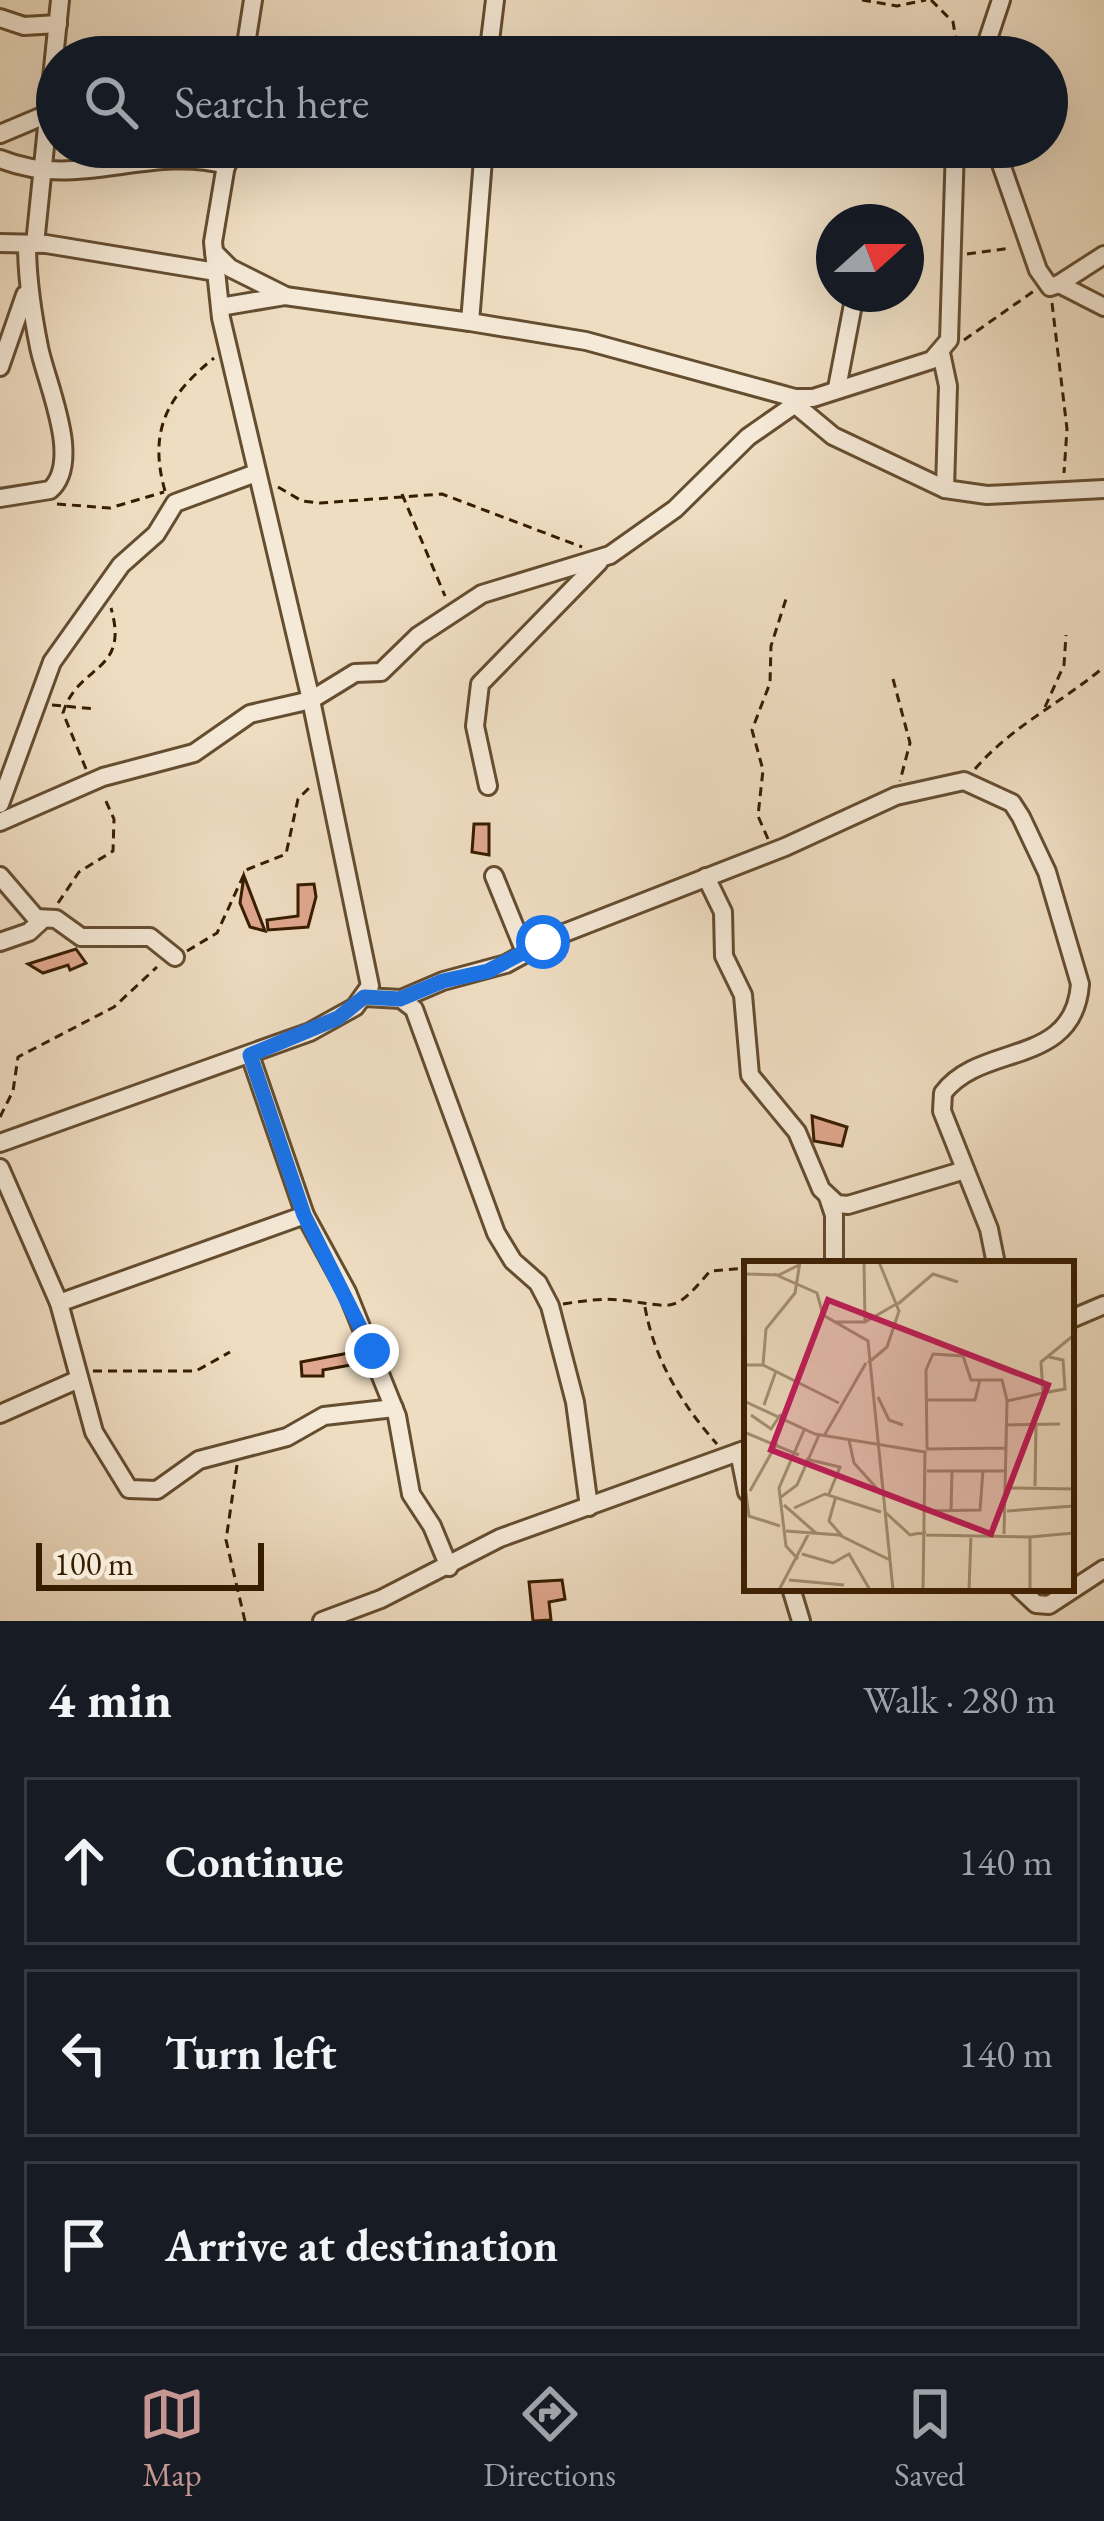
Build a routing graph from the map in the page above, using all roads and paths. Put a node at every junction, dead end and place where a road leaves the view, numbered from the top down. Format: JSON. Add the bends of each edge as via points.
{"nodes":[{"id":1,"x":60,"y":0,"type":"edge"},
{"id":2,"x":253,"y":0,"type":"edge"},
{"id":3,"x":495,"y":0,"type":"edge"},
{"id":4,"x":862,"y":0,"type":"edge"},
{"id":5,"x":929,"y":0,"type":"edge"},
{"id":6,"x":1000,"y":0,"type":"edge"},
{"id":7,"x":0,"y":18,"type":"edge"},
{"id":8,"x":58,"y":24,"type":"junction"},
{"id":9,"x":57,"y":36,"type":"edge"},
{"id":10,"x":247,"y":36,"type":"edge"},
{"id":11,"x":491,"y":36,"type":"edge"},
{"id":12,"x":955,"y":36,"type":"edge"},
{"id":13,"x":989,"y":36,"type":"edge"},
{"id":14,"x":36,"y":119,"type":"edge"},
{"id":15,"x":0,"y":134,"type":"edge"},
{"id":16,"x":0,"y":159,"type":"edge"},
{"id":17,"x":42,"y":168,"type":"edge"},
{"id":18,"x":92,"y":168,"type":"edge"},
{"id":19,"x":226,"y":168,"type":"edge"},
{"id":20,"x":482,"y":168,"type":"edge"},
{"id":21,"x":955,"y":168,"type":"edge"},
{"id":22,"x":1003,"y":168,"type":"edge"},
{"id":23,"x":39,"y":174,"type":"junction"},
{"id":24,"x":1027,"y":236,"type":"junction"},
{"id":25,"x":0,"y":243,"type":"edge"},
{"id":26,"x":31,"y":244,"type":"junction"},
{"id":27,"x":214,"y":252,"type":"junction"},
{"id":28,"x":954,"y":254,"type":"junction"},
{"id":29,"x":1104,"y":255,"type":"edge"},
{"id":30,"x":216,"y":272,"type":"junction"},
{"id":31,"x":28,"y":285,"type":"junction"},
{"id":32,"x":1055,"y":286,"type":"junction"},
{"id":33,"x":285,"y":296,"type":"junction"},
{"id":34,"x":220,"y":307,"type":"junction"},
{"id":35,"x":1104,"y":308,"type":"edge"},
{"id":36,"x":852,"y":312,"type":"edge"},
{"id":37,"x":470,"y":322,"type":"junction"},
{"id":38,"x":230,"y":346,"type":"junction"},
{"id":39,"x":944,"y":360,"type":"junction"},
{"id":40,"x":0,"y":367,"type":"edge"},
{"id":41,"x":837,"y":388,"type":"junction"},
{"id":42,"x":801,"y":402,"type":"junction"},
{"id":43,"x":256,"y":473,"type":"junction"},
{"id":44,"x":945,"y":489,"type":"junction"},
{"id":45,"x":1104,"y":489,"type":"edge"},
{"id":46,"x":401,"y":493,"type":"junction"},
{"id":47,"x":1063,"y":493,"type":"junction"},
{"id":48,"x":40,"y":494,"type":"junction"},
{"id":49,"x":0,"y":498,"type":"edge"},
{"id":50,"x":602,"y":559,"type":"junction"},
{"id":51,"x":107,"y":589,"type":"junction"},
{"id":52,"x":786,"y":599,"type":"dead end"},
{"id":53,"x":451,"y":611,"type":"junction"},
{"id":54,"x":1066,"y":635,"type":"dead end"},
{"id":55,"x":1104,"y":667,"type":"edge"},
{"id":56,"x":892,"y":679,"type":"dead end"},
{"id":57,"x":311,"y":700,"type":"junction"},
{"id":58,"x":65,"y":705,"type":"junction"},
{"id":59,"x":1045,"y":708,"type":"junction"},
{"id":60,"x":96,"y":709,"type":"dead end"},
{"id":61,"x":93,"y":781,"type":"junction"},
{"id":62,"x":964,"y":781,"type":"junction"},
{"id":63,"x":488,"y":786,"type":"dead end"},
{"id":64,"x":896,"y":796,"type":"junction"},
{"id":65,"x":0,"y":805,"type":"edge"},
{"id":66,"x":0,"y":821,"type":"edge"},
{"id":67,"x":773,"y":852,"type":"junction"},
{"id":68,"x":0,"y":876,"type":"edge"},
{"id":69,"x":494,"y":876,"type":"dead end"},
{"id":70,"x":706,"y":877,"type":"junction"},
{"id":71,"x":49,"y":920,"type":"junction"},
{"id":72,"x":0,"y":942,"type":"edge"},
{"id":73,"x":525,"y":952,"type":"junction"},
{"id":74,"x":175,"y":957,"type":"dead end"},
{"id":75,"x":364,"y":997,"type":"junction"},
{"id":76,"x":400,"y":999,"type":"junction"},
{"id":77,"x":250,"y":1055,"type":"junction"},
{"id":78,"x":0,"y":1143,"type":"edge"},
{"id":79,"x":0,"y":1168,"type":"edge"},
{"id":80,"x":965,"y":1170,"type":"junction"},
{"id":81,"x":827,"y":1196,"type":"junction"},
{"id":82,"x":304,"y":1215,"type":"junction"},
{"id":83,"x":834,"y":1261,"type":"edge"},
{"id":84,"x":995,"y":1261,"type":"edge"},
{"id":85,"x":744,"y":1268,"type":"edge"},
{"id":86,"x":59,"y":1303,"type":"junction"},
{"id":87,"x":548,"y":1303,"type":"junction"},
{"id":88,"x":1104,"y":1305,"type":"edge"},
{"id":89,"x":645,"y":1307,"type":"junction"},
{"id":90,"x":1074,"y":1318,"type":"edge"},
{"id":91,"x":230,"y":1352,"type":"dead end"},
{"id":92,"x":78,"y":1374,"type":"junction"},
{"id":93,"x":394,"y":1408,"type":"junction"},
{"id":94,"x":0,"y":1414,"type":"edge"},
{"id":95,"x":253,"y":1445,"type":"junction"},
{"id":96,"x":739,"y":1453,"type":"edge"},
{"id":97,"x":590,"y":1507,"type":"junction"},
{"id":98,"x":449,"y":1568,"type":"junction"},
{"id":99,"x":1104,"y":1569,"type":"edge"},
{"id":100,"x":792,"y":1591,"type":"edge"},
{"id":101,"x":1040,"y":1612,"type":"edge"},
{"id":102,"x":333,"y":1619,"type":"edge"},
{"id":103,"x":244,"y":1621,"type":"edge"},
{"id":104,"x":801,"y":1621,"type":"edge"}],
"edges":[{"from":1,"to":8,"type":"street"},
{"from":2,"to":10,"type":"street"},
{"from":3,"to":11,"type":"street"},
{"from":4,"to":5,"type":"path"},
{"from":5,"to":12,"type":"path","via":[[953,22]]},
{"from":6,"to":13,"type":"street"},
{"from":7,"to":8,"type":"street"},
{"from":8,"to":9,"type":"street"},
{"from":14,"to":15,"type":"street"},
{"from":16,"to":23,"type":"street"},
{"from":17,"to":23,"type":"street"},
{"from":18,"to":23,"type":"street"},
{"from":19,"to":27,"type":"street"},
{"from":20,"to":37,"type":"street"},
{"from":21,"to":28,"type":"street"},
{"from":22,"to":24,"type":"street"},
{"from":23,"to":26,"type":"street"},
{"from":24,"to":28,"type":"path","via":[[1003,251]]},
{"from":24,"to":32,"type":"street","via":[[1038,270]]},
{"from":25,"to":26,"type":"street"},
{"from":26,"to":30,"type":"street"},
{"from":26,"to":31,"type":"street"},
{"from":27,"to":30,"type":"street"},
{"from":27,"to":33,"type":"street"},
{"from":28,"to":39,"type":"street"},
{"from":29,"to":32,"type":"street"},
{"from":30,"to":34,"type":"street"},
{"from":31,"to":40,"type":"street"},
{"from":31,"to":48,"type":"street","via":[[61,423],[60,475]]},
{"from":32,"to":35,"type":"street"},
{"from":32,"to":39,"type":"path","via":[[973,332]]},
{"from":32,"to":47,"type":"path","via":[[1067,429]]},
{"from":33,"to":34,"type":"street"},
{"from":33,"to":37,"type":"street"},
{"from":34,"to":38,"type":"street"},
{"from":36,"to":41,"type":"street"},
{"from":37,"to":42,"type":"street","via":[[586,341]]},
{"from":38,"to":43,"type":"street"},
{"from":38,"to":48,"type":"path","via":[[178,389],[162,417],[165,491],[94,510]]},
{"from":39,"to":41,"type":"street"},
{"from":39,"to":44,"type":"street"},
{"from":41,"to":42,"type":"street"},
{"from":42,"to":44,"type":"street","via":[[833,436]]},
{"from":42,"to":50,"type":"street"},
{"from":43,"to":46,"type":"path","via":[[302,501]]},
{"from":43,"to":51,"type":"street","via":[[175,502]]},
{"from":43,"to":57,"type":"street"},
{"from":44,"to":47,"type":"street"},
{"from":45,"to":47,"type":"street"},
{"from":46,"to":50,"type":"path","via":[[464,499],[564,535]]},
{"from":46,"to":53,"type":"path"},
{"from":48,"to":49,"type":"street"},
{"from":50,"to":53,"type":"street"},
{"from":50,"to":63,"type":"street","via":[[479,684],[476,726]]},
{"from":51,"to":58,"type":"path","via":[[118,644]]},
{"from":51,"to":65,"type":"street","via":[[52,662]]},
{"from":52,"to":67,"type":"path","via":[[752,741],[763,770],[758,816]]},
{"from":53,"to":57,"type":"street","via":[[386,669],[355,673]]},
{"from":54,"to":59,"type":"path","via":[[1064,665]]},
{"from":55,"to":59,"type":"path"},
{"from":56,"to":64,"type":"path","via":[[910,742]]},
{"from":57,"to":61,"type":"street","via":[[250,714],[194,753]]},
{"from":57,"to":75,"type":"street","via":[[370,986]]},
{"from":58,"to":60,"type":"path"},
{"from":58,"to":61,"type":"path"},
{"from":59,"to":62,"type":"path"},
{"from":61,"to":66,"type":"street"},
{"from":61,"to":71,"type":"path","via":[[114,819],[115,842],[107,857],[79,872]]},
{"from":62,"to":64,"type":"street"},
{"from":62,"to":80,"type":"street","via":[[1012,803],[1021,817],[1047,872],[1080,984],[1064,1030],[962,1076],[943,1093],[942,1112]]},
{"from":64,"to":67,"type":"street"},
{"from":67,"to":70,"type":"street"},
{"from":68,"to":71,"type":"street"},
{"from":69,"to":73,"type":"street"},
{"from":70,"to":73,"type":"street"},
{"from":70,"to":81,"type":"street","via":[[723,912],[724,956],[743,995],[750,1075],[797,1132]]},
{"from":71,"to":72,"type":"street"},
{"from":71,"to":74,"type":"street","via":[[81,938],[150,937]]},
{"from":73,"to":76,"type":"street"},
{"from":75,"to":76,"type":"street"},
{"from":75,"to":77,"type":"street","via":[[338,1018]]},
{"from":76,"to":87,"type":"street","via":[[432,1051],[496,1233]]},
{"from":77,"to":78,"type":"street"},
{"from":77,"to":82,"type":"street"},
{"from":79,"to":86,"type":"street"},
{"from":80,"to":81,"type":"street","via":[[848,1205]]},
{"from":80,"to":84,"type":"street"},
{"from":81,"to":83,"type":"street"},
{"from":82,"to":86,"type":"street"},
{"from":82,"to":93,"type":"street","via":[[347,1292]]},
{"from":85,"to":89,"type":"path","via":[[716,1269],[683,1302]]},
{"from":86,"to":92,"type":"street"},
{"from":87,"to":89,"type":"path","via":[[610,1299]]},
{"from":87,"to":97,"type":"street","via":[[575,1402]]},
{"from":88,"to":90,"type":"street"},
{"from":89,"to":96,"type":"path","via":[[677,1390]]},
{"from":91,"to":92,"type":"path","via":[[187,1372]]},
{"from":92,"to":94,"type":"street"},
{"from":92,"to":95,"type":"street","via":[[106,1457],[136,1492],[170,1483],[210,1455]]},
{"from":93,"to":95,"type":"street","via":[[342,1411]]},
{"from":93,"to":98,"type":"street","via":[[411,1494]]},
{"from":95,"to":103,"type":"path","via":[[236,1469],[226,1540]]},
{"from":96,"to":97,"type":"street"},
{"from":97,"to":98,"type":"street","via":[[500,1538]]},
{"from":98,"to":102,"type":"street"},
{"from":99,"to":101,"type":"street"},
{"from":100,"to":104,"type":"street"}]}
